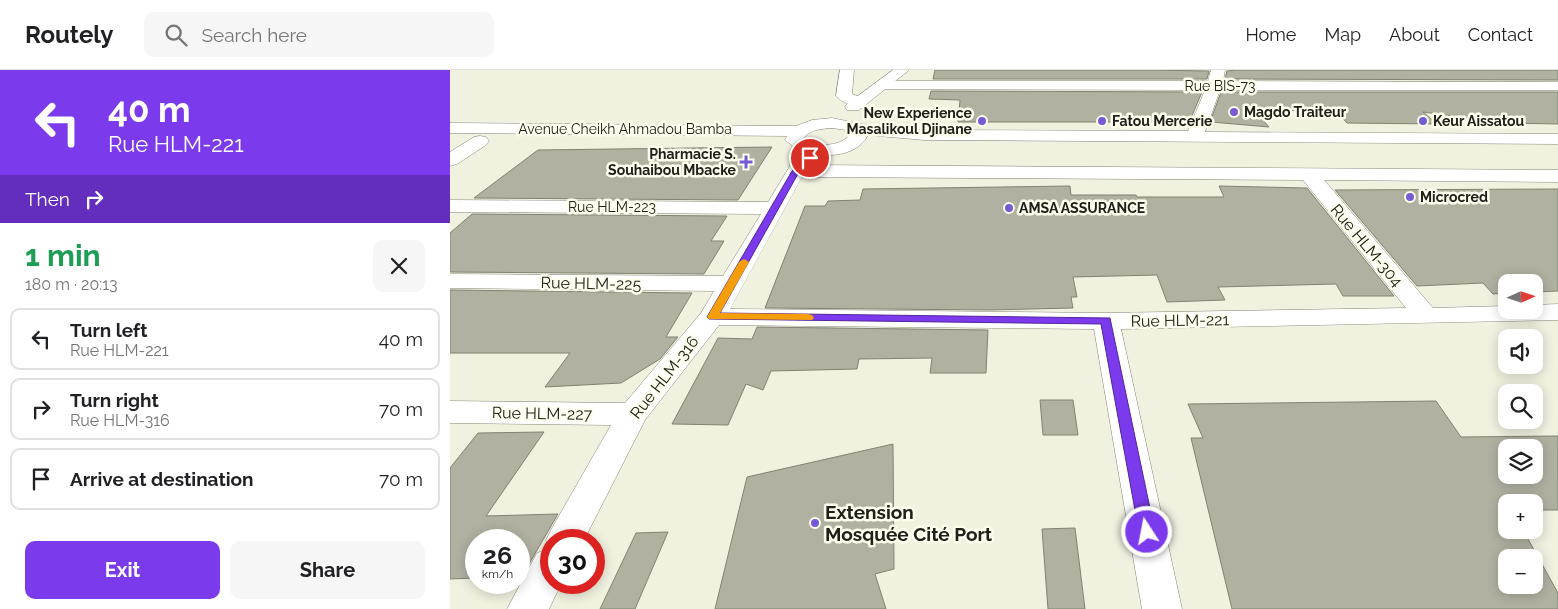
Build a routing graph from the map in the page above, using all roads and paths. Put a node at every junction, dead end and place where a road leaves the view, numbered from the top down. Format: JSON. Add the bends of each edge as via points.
{"nodes":[{"id":1,"x":847,"y":70,"type":"edge"},
{"id":2,"x":902,"y":70,"type":"edge"},
{"id":3,"x":1218,"y":70,"type":"edge"},
{"id":4,"x":1530,"y":73,"type":"dead end"},
{"id":5,"x":1558,"y":84,"type":"edge"},
{"id":6,"x":882,"y":85,"type":"junction"},
{"id":7,"x":1214,"y":86,"type":"junction"},
{"id":8,"x":856,"y":105,"type":"junction"},
{"id":9,"x":819,"y":124,"type":"junction"},
{"id":10,"x":450,"y":128,"type":"edge"},
{"id":11,"x":855,"y":132,"type":"junction"},
{"id":12,"x":1102,"y":136,"type":"junction"},
{"id":13,"x":1194,"y":137,"type":"junction"},
{"id":14,"x":1558,"y":139,"type":"edge"},
{"id":15,"x":450,"y":140,"type":"edge"},
{"id":16,"x":480,"y":141,"type":"junction"},
{"id":17,"x":802,"y":151,"type":"junction"},
{"id":18,"x":450,"y":160,"type":"edge"},
{"id":19,"x":1307,"y":173,"type":"junction"},
{"id":20,"x":1109,"y":174,"type":"junction"},
{"id":21,"x":1558,"y":176,"type":"edge"},
{"id":22,"x":450,"y":206,"type":"edge"},
{"id":23,"x":775,"y":208,"type":"junction"},
{"id":24,"x":450,"y":281,"type":"edge"},
{"id":25,"x":731,"y":284,"type":"junction"},
{"id":26,"x":1558,"y":312,"type":"edge"},
{"id":27,"x":1426,"y":316,"type":"junction"},
{"id":28,"x":712,"y":317,"type":"junction"},
{"id":29,"x":1106,"y":320,"type":"junction"},
{"id":30,"x":450,"y":412,"type":"edge"},
{"id":31,"x":633,"y":414,"type":"junction"},
{"id":32,"x":571,"y":529,"type":"edge"},
{"id":33,"x":540,"y":585,"type":"edge"},
{"id":34,"x":527,"y":609,"type":"edge"},
{"id":35,"x":1162,"y":609,"type":"edge"}],
"edges":[{"from":1,"to":8,"type":"street","via":[[844,96]]},
{"from":2,"to":6,"type":"street"},
{"from":3,"to":7,"type":"street"},
{"from":4,"to":5,"type":"street"},
{"from":5,"to":7,"type":"street","name":"Rue BIS-73"},
{"from":6,"to":7,"type":"street","name":"Rue BIS-73"},
{"from":6,"to":8,"type":"street"},
{"from":7,"to":13,"type":"street"},
{"from":8,"to":9,"type":"street"},
{"from":8,"to":11,"type":"street","via":[[851,116]]},
{"from":9,"to":11,"type":"street","via":[[838,123]]},
{"from":9,"to":17,"type":"street"},
{"from":10,"to":17,"type":"street","name":"Avenue Cheikh Ahmadou Bamba"},
{"from":11,"to":12,"type":"street","via":[[924,136]]},
{"from":11,"to":17,"type":"street","via":[[841,147]]},
{"from":12,"to":13,"type":"street"},
{"from":12,"to":20,"type":"street"},
{"from":13,"to":14,"type":"street"},
{"from":15,"to":16,"type":"street","name":"Avenue Cheikh Ahmadou Bamba"},
{"from":16,"to":17,"type":"street","name":"Avenue Cheikh Ahmadou Bamba"},
{"from":16,"to":18,"type":"street"},
{"from":17,"to":20,"type":"street"},
{"from":17,"to":23,"type":"street","name":"Rue HLM-316"},
{"from":19,"to":20,"type":"street"},
{"from":19,"to":21,"type":"street"},
{"from":19,"to":27,"type":"street","name":"Rue HLM-304"},
{"from":22,"to":23,"type":"street","name":"Rue HLM-223"},
{"from":23,"to":25,"type":"street","name":"Rue HLM-316"},
{"from":24,"to":25,"type":"street","name":"Rue HLM-225"},
{"from":25,"to":28,"type":"street","name":"Rue HLM-316"},
{"from":26,"to":27,"type":"street","name":"Rue HLM-221"},
{"from":27,"to":29,"type":"street","name":"Rue HLM-221"},
{"from":28,"to":29,"type":"street","name":"Rue HLM-221"},
{"from":28,"to":31,"type":"street","name":"Rue HLM-316"},
{"from":29,"to":35,"type":"street"},
{"from":30,"to":31,"type":"street","name":"Rue HLM-227"},
{"from":31,"to":32,"type":"street","name":"Rue HLM-316"},
{"from":33,"to":34,"type":"street"}]}
